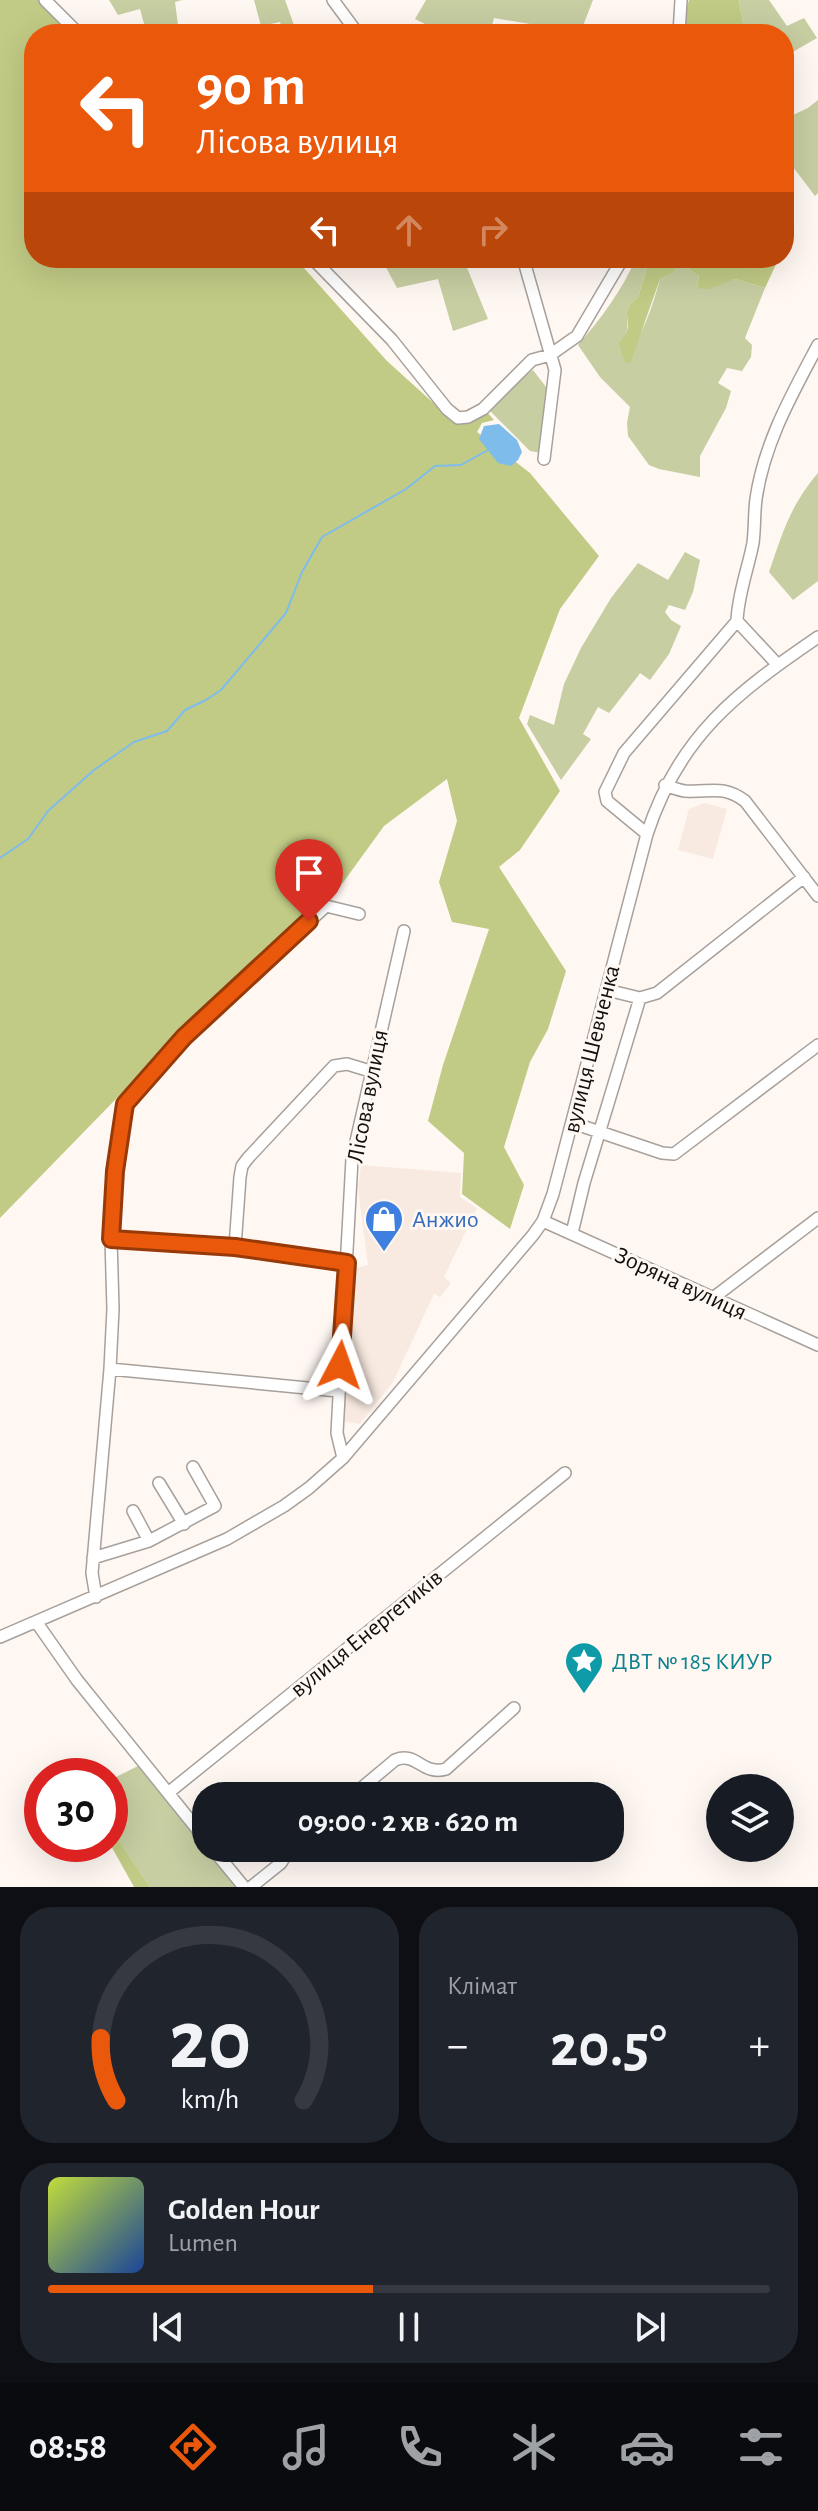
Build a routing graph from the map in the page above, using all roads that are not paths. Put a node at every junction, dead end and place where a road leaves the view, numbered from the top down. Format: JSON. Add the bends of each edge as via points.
{"nodes":[{"id":1,"x":45,"y":0,"type":"edge"},
{"id":2,"x":333,"y":0,"type":"edge"},
{"id":3,"x":681,"y":0,"type":"edge"},
{"id":4,"x":69,"y":24,"type":"edge"},
{"id":5,"x":351,"y":24,"type":"edge"},
{"id":6,"x":680,"y":24,"type":"edge"},
{"id":7,"x":322,"y":268,"type":"edge"},
{"id":8,"x":526,"y":268,"type":"edge"},
{"id":9,"x":617,"y":268,"type":"edge"},
{"id":10,"x":818,"y":345,"type":"edge"},
{"id":11,"x":550,"y":355,"type":"junction"},
{"id":12,"x":544,"y":459,"type":"dead end"},
{"id":13,"x":737,"y":621,"type":"junction"},
{"id":14,"x":818,"y":637,"type":"edge"},
{"id":15,"x":777,"y":664,"type":"junction"},
{"id":16,"x":665,"y":785,"type":"junction"},
{"id":17,"x":647,"y":834,"type":"junction"},
{"id":18,"x":804,"y":877,"type":"junction"},
{"id":19,"x":818,"y":896,"type":"edge"},
{"id":20,"x":359,"y":914,"type":"dead end"},
{"id":21,"x":404,"y":931,"type":"dead end"},
{"id":22,"x":607,"y":990,"type":"junction"},
{"id":23,"x":640,"y":998,"type":"junction"},
{"id":24,"x":818,"y":1045,"type":"edge"},
{"id":25,"x":370,"y":1071,"type":"junction"},
{"id":26,"x":573,"y":1123,"type":"junction"},
{"id":27,"x":600,"y":1133,"type":"junction"},
{"id":28,"x":818,"y":1218,"type":"edge"},
{"id":29,"x":543,"y":1221,"type":"junction"},
{"id":30,"x":572,"y":1233,"type":"junction"},
{"id":31,"x":111,"y":1239,"type":"junction"},
{"id":32,"x":235,"y":1247,"type":"junction"},
{"id":33,"x":347,"y":1263,"type":"junction"},
{"id":34,"x":713,"y":1298,"type":"junction"},
{"id":35,"x":818,"y":1345,"type":"edge"},
{"id":36,"x":110,"y":1369,"type":"junction"},
{"id":37,"x":338,"y":1391,"type":"junction"},
{"id":38,"x":343,"y":1458,"type":"junction"},
{"id":39,"x":193,"y":1467,"type":"dead end"},
{"id":40,"x":565,"y":1473,"type":"dead end"},
{"id":41,"x":159,"y":1483,"type":"dead end"},
{"id":42,"x":133,"y":1511,"type":"dead end"},
{"id":43,"x":184,"y":1524,"type":"junction"},
{"id":44,"x":149,"y":1541,"type":"junction"},
{"id":45,"x":93,"y":1558,"type":"junction"},
{"id":46,"x":96,"y":1597,"type":"junction"},
{"id":47,"x":37,"y":1623,"type":"junction"},
{"id":48,"x":0,"y":1637,"type":"edge"},
{"id":49,"x":514,"y":1708,"type":"dead end"},
{"id":50,"x":369,"y":1782,"type":"edge"},
{"id":51,"x":168,"y":1793,"type":"junction"},
{"id":52,"x":192,"y":1823,"type":"edge"},
{"id":53,"x":223,"y":1862,"type":"edge"},
{"id":54,"x":282,"y":1862,"type":"edge"},
{"id":55,"x":244,"y":1887,"type":"edge"},
{"id":56,"x":251,"y":1887,"type":"edge"}],
"edges":[{"from":1,"to":4,"type":"street"},
{"from":2,"to":5,"type":"street"},
{"from":3,"to":6,"type":"street"},
{"from":7,"to":11,"type":"street","via":[[458,418],[483,409],[532,360]]},
{"from":8,"to":11,"type":"street"},
{"from":9,"to":11,"type":"street","via":[[577,336]]},
{"from":10,"to":13,"type":"street","via":[[769,447]]},
{"from":11,"to":12,"type":"street","via":[[555,370]]},
{"from":13,"to":15,"type":"street"},
{"from":13,"to":17,"type":"street","via":[[624,753],[605,792],[607,801]]},
{"from":14,"to":15,"type":"street","name":"вулиця Шевченка"},
{"from":15,"to":16,"type":"street","name":"вулиця Шевченка","via":[[710,722]]},
{"from":16,"to":17,"type":"street","name":"вулиця Шевченка"},
{"from":16,"to":18,"type":"street","via":[[738,796]]},
{"from":17,"to":22,"type":"street","name":"вулиця Шевченка"},
{"from":18,"to":19,"type":"street"},
{"from":18,"to":23,"type":"street","via":[[657,993]]},
{"from":20,"to":31,"type":"street","via":[[326,906],[184,1037],[125,1104]]},
{"from":21,"to":25,"type":"street","name":"Лісова вулиця"},
{"from":22,"to":23,"type":"street"},
{"from":22,"to":26,"type":"street","name":"вулиця Шевченка"},
{"from":23,"to":27,"type":"street"},
{"from":24,"to":27,"type":"street","via":[[674,1154]]},
{"from":25,"to":32,"type":"street","via":[[334,1066],[248,1158],[240,1177]]},
{"from":25,"to":33,"type":"street","name":"Лісова вулиця","via":[[352,1159]]},
{"from":26,"to":27,"type":"street"},
{"from":26,"to":29,"type":"street","name":"вулиця Шевченка"},
{"from":27,"to":30,"type":"street"},
{"from":28,"to":34,"type":"street"},
{"from":29,"to":30,"type":"street","name":"Зоряна вулиця"},
{"from":29,"to":38,"type":"street","name":"вулиця Шевченка"},
{"from":30,"to":34,"type":"street","name":"Зоряна вулиця"},
{"from":31,"to":32,"type":"street"},
{"from":31,"to":36,"type":"street"},
{"from":32,"to":33,"type":"street"},
{"from":33,"to":37,"type":"street","name":"Лісова вулиця"},
{"from":34,"to":35,"type":"street","name":"Зоряна вулиця"},
{"from":36,"to":37,"type":"street"},
{"from":36,"to":45,"type":"street"},
{"from":37,"to":38,"type":"street","name":"Лісова вулиця","via":[[337,1433]]},
{"from":38,"to":46,"type":"street","name":"вулиця Шевченка","via":[[248,1528]]},
{"from":39,"to":43,"type":"street","via":[[215,1506]]},
{"from":40,"to":51,"type":"street","name":"вулиця Енергетиків"},
{"from":41,"to":43,"type":"street"},
{"from":42,"to":44,"type":"street"},
{"from":43,"to":44,"type":"street"},
{"from":44,"to":45,"type":"street"},
{"from":45,"to":46,"type":"street"},
{"from":46,"to":47,"type":"street","name":"вулиця Шевченка"},
{"from":47,"to":48,"type":"street","name":"вулиця Шевченка"},
{"from":47,"to":51,"type":"street"},
{"from":49,"to":50,"type":"street","via":[[446,1769],[433,1771],[403,1757]]},
{"from":51,"to":52,"type":"street"},
{"from":53,"to":55,"type":"street"},
{"from":54,"to":56,"type":"street"}]}
